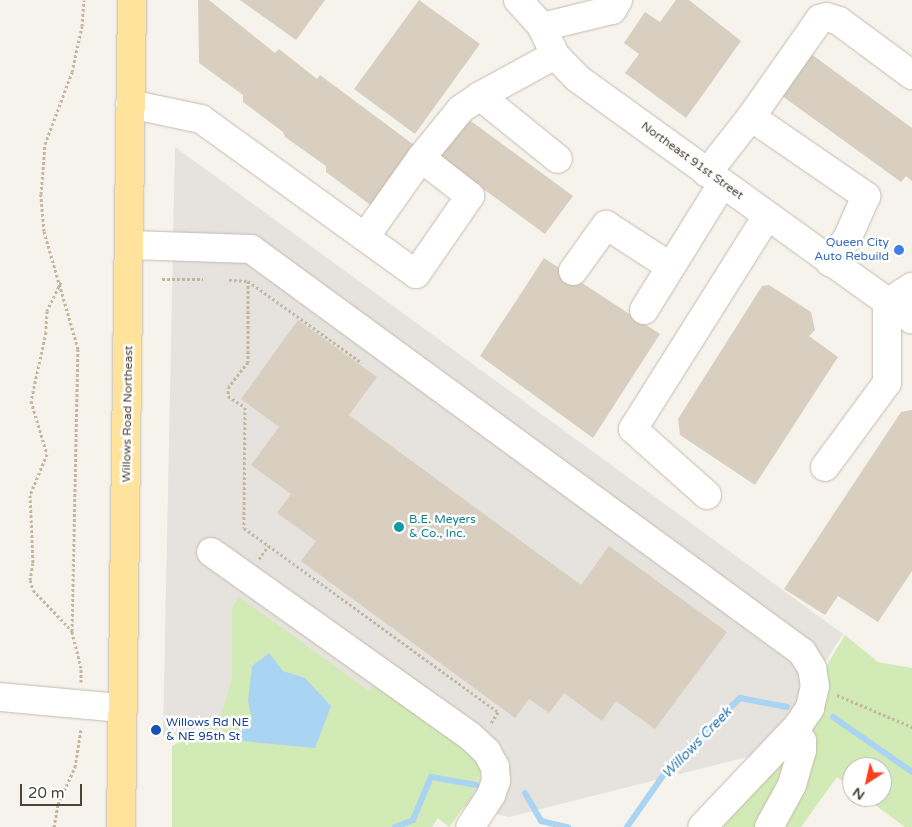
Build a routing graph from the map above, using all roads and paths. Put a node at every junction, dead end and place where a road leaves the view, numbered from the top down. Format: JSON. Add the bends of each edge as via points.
{"nodes":[{"id":1,"x":84,"y":0,"type":"edge"},
{"id":2,"x":132,"y":0,"type":"edge"},
{"id":3,"x":518,"y":0,"type":"edge"},
{"id":4,"x":618,"y":0,"type":"edge"},
{"id":5,"x":830,"y":9,"type":"edge"},
{"id":6,"x":542,"y":27,"type":"junction"},
{"id":7,"x":555,"y":55,"type":"junction"},
{"id":8,"x":912,"y":75,"type":"edge"},
{"id":9,"x":480,"y":96,"type":"junction"},
{"id":10,"x":130,"y":104,"type":"junction"},
{"id":11,"x":751,"y":117,"type":"junction"},
{"id":12,"x":421,"y":158,"type":"junction"},
{"id":13,"x":558,"y":159,"type":"dead end"},
{"id":14,"x":715,"y":178,"type":"junction"},
{"id":15,"x":767,"y":216,"type":"junction"},
{"id":16,"x":365,"y":237,"type":"junction"},
{"id":17,"x":131,"y":245,"type":"junction"},
{"id":18,"x":830,"y":262,"type":"junction"},
{"id":19,"x":671,"y":267,"type":"junction"},
{"id":20,"x":574,"y":271,"type":"dead end"},
{"id":21,"x":162,"y":279,"type":"dead end"},
{"id":22,"x":203,"y":279,"type":"dead end"},
{"id":23,"x":229,"y":280,"type":"dead end"},
{"id":24,"x":248,"y":281,"type":"junction"},
{"id":25,"x":61,"y":282,"type":"junction"},
{"id":26,"x":912,"y":287,"type":"edge"},
{"id":27,"x":887,"y":303,"type":"junction"},
{"id":28,"x":644,"y":310,"type":"dead end"},
{"id":29,"x":912,"y":320,"type":"edge"},
{"id":30,"x":362,"y":363,"type":"dead end"},
{"id":31,"x":825,"y":467,"type":"dead end"},
{"id":32,"x":707,"y":496,"type":"dead end"},
{"id":33,"x":268,"y":546,"type":"junction"},
{"id":34,"x":211,"y":552,"type":"dead end"},
{"id":35,"x":257,"y":561,"type":"dead end"},
{"id":36,"x":72,"y":631,"type":"junction"},
{"id":37,"x":80,"y":684,"type":"dead end"},
{"id":38,"x":815,"y":686,"type":"junction"},
{"id":39,"x":0,"y":698,"type":"edge"},
{"id":40,"x":122,"y":708,"type":"junction"},
{"id":41,"x":912,"y":727,"type":"edge"},
{"id":42,"x":488,"y":728,"type":"dead end"},
{"id":43,"x":793,"y":731,"type":"junction"},
{"id":44,"x":81,"y":732,"type":"dead end"},
{"id":45,"x":54,"y":827,"type":"edge"},
{"id":46,"x":121,"y":827,"type":"edge"},
{"id":47,"x":470,"y":827,"type":"edge"},
{"id":48,"x":702,"y":827,"type":"edge"},
{"id":49,"x":769,"y":827,"type":"edge"}],
"edges":[{"from":1,"to":25,"type":"path","via":[[72,72],[45,144],[41,194],[44,232]]},
{"from":2,"to":10,"type":"main road","name":"Willows Road Northeast"},
{"from":3,"to":6,"type":"street","name":"Northeast 91st Street"},
{"from":4,"to":6,"type":"street","via":[[612,10]]},
{"from":5,"to":8,"type":"street","via":[[839,21]]},
{"from":5,"to":11,"type":"street"},
{"from":6,"to":7,"type":"street","name":"Northeast 91st Street"},
{"from":7,"to":9,"type":"street"},
{"from":7,"to":14,"type":"street","name":"Northeast 91st Street","via":[[578,78]]},
{"from":9,"to":12,"type":"street","via":[[460,109]]},
{"from":9,"to":13,"type":"street"},
{"from":10,"to":16,"type":"street","via":[[201,119]]},
{"from":10,"to":17,"type":"main road","name":"Willows Road Northeast"},
{"from":11,"to":14,"type":"street"},
{"from":11,"to":18,"type":"street","via":[[866,196],[848,237]]},
{"from":12,"to":16,"type":"street"},
{"from":12,"to":16,"type":"street","via":[[470,196],[416,274]]},
{"from":14,"to":15,"type":"street","name":"Northeast 91st Street"},
{"from":14,"to":19,"type":"street"},
{"from":15,"to":18,"type":"street","name":"Northeast 91st Street"},
{"from":15,"to":32,"type":"street","via":[[633,429]]},
{"from":17,"to":38,"type":"street","via":[[251,249],[787,639],[802,652],[812,668]]},
{"from":17,"to":40,"type":"main road","name":"Willows Road Northeast"},
{"from":18,"to":27,"type":"street","name":"Northeast 91st Street"},
{"from":19,"to":20,"type":"street","via":[[606,225]]},
{"from":19,"to":28,"type":"street"},
{"from":21,"to":22,"type":"path"},
{"from":23,"to":24,"type":"path"},
{"from":24,"to":30,"type":"path"},
{"from":24,"to":33,"type":"path","via":[[248,362],[229,386],[228,396],[245,407],[244,528]]},
{"from":25,"to":36,"type":"path","via":[[78,348]]},
{"from":25,"to":36,"type":"path","via":[[47,311],[46,332],[31,401],[47,454],[30,495],[33,563],[30,580],[33,590]]},
{"from":26,"to":27,"type":"street"},
{"from":27,"to":29,"type":"street","name":"Northeast 91st Street"},
{"from":27,"to":31,"type":"street","via":[[887,383]]},
{"from":33,"to":35,"type":"path"},
{"from":33,"to":42,"type":"path","via":[[498,712]]},
{"from":34,"to":47,"type":"street","via":[[470,736],[487,752],[495,767],[496,781],[491,795]]},
{"from":36,"to":37,"type":"path","via":[[81,668]]},
{"from":38,"to":41,"type":"path"},
{"from":38,"to":43,"type":"street","via":[[810,708]]},
{"from":39,"to":40,"type":"street"},
{"from":40,"to":46,"type":"main road","name":"Willows Road Northeast"},
{"from":43,"to":48,"type":"street"},
{"from":43,"to":49,"type":"street","via":[[802,741],[802,750],[792,785]]},
{"from":44,"to":45,"type":"path","via":[[75,766],[58,804]]}]}
